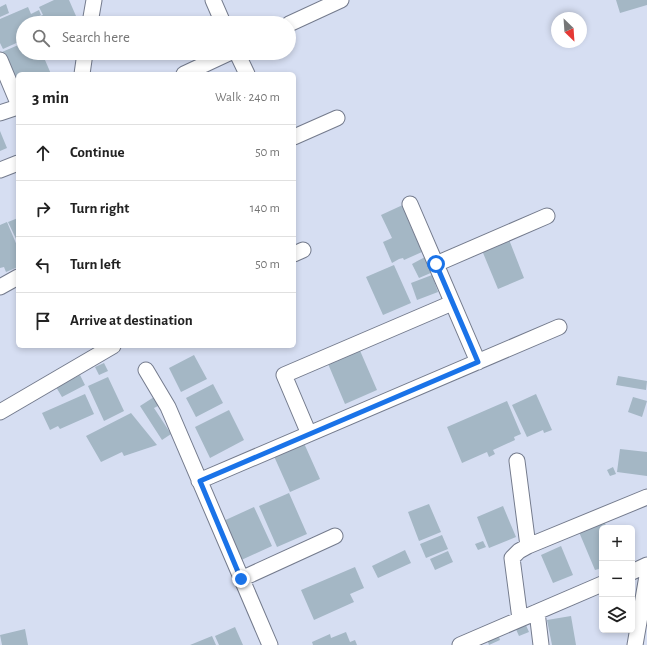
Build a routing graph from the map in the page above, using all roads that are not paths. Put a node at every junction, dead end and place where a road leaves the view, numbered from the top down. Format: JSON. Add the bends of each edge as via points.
{"nodes":[{"id":1,"x":94,"y":0,"type":"edge"},
{"id":2,"x":213,"y":0,"type":"edge"},
{"id":3,"x":333,"y":2,"type":"edge"},
{"id":4,"x":91,"y":16,"type":"edge"},
{"id":5,"x":220,"y":16,"type":"edge"},
{"id":6,"x":296,"y":20,"type":"edge"},
{"id":7,"x":0,"y":60,"type":"edge"},
{"id":8,"x":85,"y":60,"type":"edge"},
{"id":9,"x":214,"y":60,"type":"edge"},
{"id":10,"x":240,"y":60,"type":"edge"},
{"id":11,"x":82,"y":72,"type":"edge"},
{"id":12,"x":188,"y":72,"type":"edge"},
{"id":13,"x":246,"y":72,"type":"edge"},
{"id":14,"x":16,"y":98,"type":"edge"},
{"id":15,"x":16,"y":107,"type":"edge"},
{"id":16,"x":0,"y":113,"type":"edge"},
{"id":17,"x":337,"y":118,"type":"dead end"},
{"id":18,"x":296,"y":136,"type":"edge"},
{"id":19,"x":16,"y":163,"type":"edge"},
{"id":20,"x":0,"y":170,"type":"edge"},
{"id":21,"x":410,"y":204,"type":"dead end"},
{"id":22,"x":547,"y":216,"type":"dead end"},
{"id":23,"x":436,"y":264,"type":"junction"},
{"id":24,"x":16,"y":278,"type":"edge"},
{"id":25,"x":0,"y":287,"type":"edge"},
{"id":26,"x":452,"y":303,"type":"junction"},
{"id":27,"x":559,"y":327,"type":"dead end"},
{"id":28,"x":110,"y":348,"type":"edge"},
{"id":29,"x":478,"y":362,"type":"junction"},
{"id":30,"x":146,"y":370,"type":"dead end"},
{"id":31,"x":0,"y":412,"type":"edge"},
{"id":32,"x":309,"y":434,"type":"junction"},
{"id":33,"x":517,"y":461,"type":"dead end"},
{"id":34,"x":200,"y":481,"type":"junction"},
{"id":35,"x":647,"y":497,"type":"edge"},
{"id":36,"x":335,"y":536,"type":"dead end"},
{"id":37,"x":528,"y":546,"type":"junction"},
{"id":38,"x":647,"y":565,"type":"edge"},
{"id":39,"x":635,"y":571,"type":"edge"},
{"id":40,"x":647,"y":576,"type":"edge"},
{"id":41,"x":241,"y":579,"type":"junction"},
{"id":42,"x":599,"y":585,"type":"edge"},
{"id":43,"x":536,"y":612,"type":"junction"},
{"id":44,"x":520,"y":619,"type":"junction"},
{"id":45,"x":270,"y":645,"type":"edge"},
{"id":46,"x":460,"y":645,"type":"edge"},
{"id":47,"x":541,"y":645,"type":"edge"},
{"id":48,"x":635,"y":645,"type":"edge"}],
"edges":[{"from":1,"to":4,"type":"street"},
{"from":2,"to":5,"type":"street"},
{"from":3,"to":6,"type":"street"},
{"from":7,"to":14,"type":"street"},
{"from":8,"to":11,"type":"street"},
{"from":9,"to":12,"type":"street"},
{"from":10,"to":13,"type":"street"},
{"from":15,"to":16,"type":"street"},
{"from":17,"to":18,"type":"street"},
{"from":19,"to":20,"type":"street"},
{"from":21,"to":23,"type":"street"},
{"from":22,"to":23,"type":"street"},
{"from":23,"to":26,"type":"street"},
{"from":24,"to":25,"type":"street"},
{"from":26,"to":29,"type":"street"},
{"from":26,"to":32,"type":"street","via":[[284,375]]},
{"from":27,"to":29,"type":"street"},
{"from":28,"to":31,"type":"street"},
{"from":29,"to":32,"type":"street"},
{"from":30,"to":34,"type":"street","via":[[168,407]]},
{"from":32,"to":34,"type":"street"},
{"from":33,"to":37,"type":"street"},
{"from":34,"to":41,"type":"street"},
{"from":35,"to":37,"type":"street"},
{"from":36,"to":41,"type":"street"},
{"from":37,"to":44,"type":"street","via":[[512,558]]},
{"from":38,"to":39,"type":"street"},
{"from":40,"to":48,"type":"street"},
{"from":41,"to":45,"type":"street"},
{"from":42,"to":43,"type":"street"},
{"from":43,"to":44,"type":"street"},
{"from":43,"to":47,"type":"street"},
{"from":44,"to":46,"type":"street"}]}
